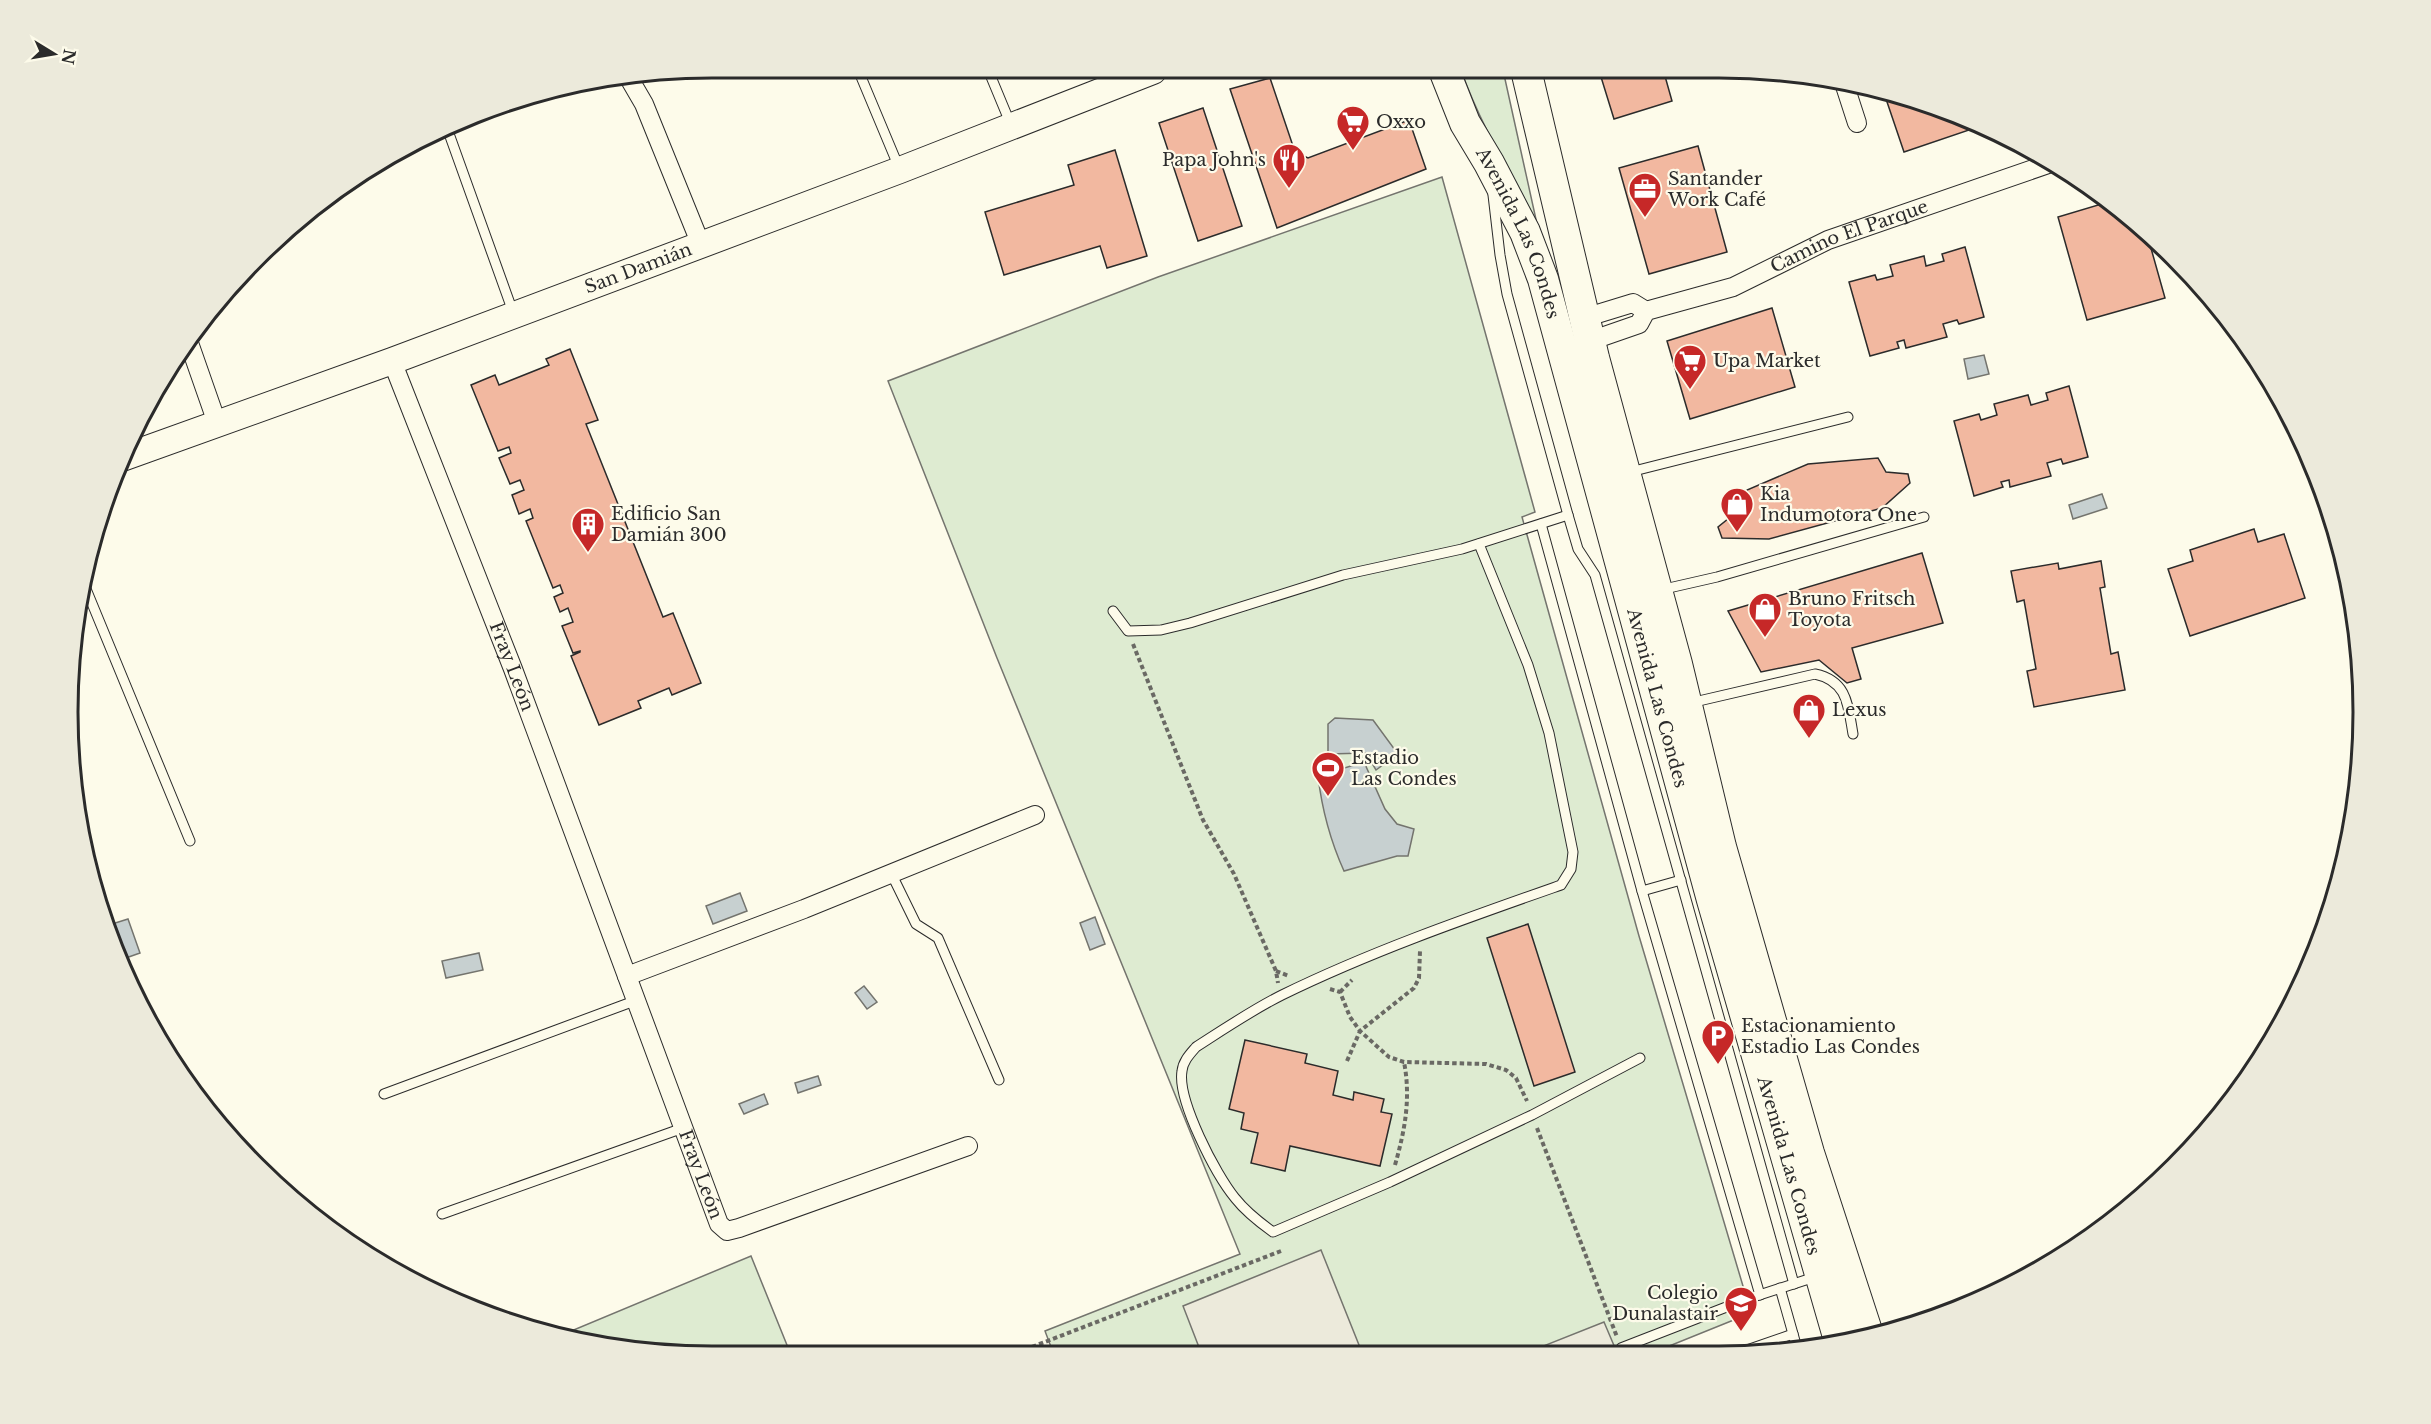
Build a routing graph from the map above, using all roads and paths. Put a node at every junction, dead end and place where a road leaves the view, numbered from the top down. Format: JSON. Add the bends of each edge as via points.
{"nodes":[{"id":1,"x":862,"y":78,"type":"edge"},
{"id":2,"x":991,"y":78,"type":"edge"},
{"id":3,"x":1135,"y":78,"type":"edge"},
{"id":4,"x":1447,"y":78,"type":"edge"},
{"id":5,"x":1528,"y":78,"type":"edge"},
{"id":6,"x":632,"y":83,"type":"edge"},
{"id":7,"x":1847,"y":91,"type":"edge"},
{"id":8,"x":1857,"y":123,"type":"dead end"},
{"id":9,"x":1011,"y":126,"type":"junction"},
{"id":10,"x":449,"y":135,"type":"edge"},
{"id":11,"x":1489,"y":163,"type":"junction"},
{"id":12,"x":2043,"y":167,"type":"edge"},
{"id":13,"x":900,"y":170,"type":"junction"},
{"id":14,"x":701,"y":245,"type":"junction"},
{"id":15,"x":514,"y":315,"type":"junction"},
{"id":16,"x":1587,"y":329,"type":"junction"},
{"id":17,"x":192,"y":350,"type":"edge"},
{"id":18,"x":392,"y":361,"type":"junction"},
{"id":19,"x":1848,"y":417,"type":"dead end"},
{"id":20,"x":218,"y":423,"type":"junction"},
{"id":21,"x":133,"y":454,"type":"edge"},
{"id":22,"x":1625,"y":474,"type":"junction"},
{"id":23,"x":1568,"y":516,"type":"junction"},
{"id":24,"x":1924,"y":517,"type":"dead end"},
{"id":25,"x":1541,"y":524,"type":"junction"},
{"id":26,"x":1479,"y":544,"type":"junction"},
{"id":27,"x":1658,"y":591,"type":"junction"},
{"id":28,"x":89,"y":596,"type":"edge"},
{"id":29,"x":1113,"y":612,"type":"dead end"},
{"id":30,"x":1128,"y":631,"type":"junction"},
{"id":31,"x":1687,"y":704,"type":"junction"},
{"id":32,"x":1853,"y":734,"type":"dead end"},
{"id":33,"x":1035,"y":815,"type":"dead end"},
{"id":34,"x":189,"y":841,"type":"dead end"},
{"id":35,"x":891,"y":873,"type":"junction"},
{"id":36,"x":1681,"y":880,"type":"junction"},
{"id":37,"x":1642,"y":891,"type":"junction"},
{"id":38,"x":1420,"y":944,"type":"dead end"},
{"id":39,"x":1276,"y":971,"type":"junction"},
{"id":40,"x":627,"y":976,"type":"junction"},
{"id":41,"x":1309,"y":983,"type":"junction"},
{"id":42,"x":1280,"y":996,"type":"junction"},
{"id":43,"x":637,"y":1000,"type":"junction"},
{"id":44,"x":1360,"y":1031,"type":"junction"},
{"id":45,"x":1640,"y":1058,"type":"dead end"},
{"id":46,"x":1347,"y":1061,"type":"dead end"},
{"id":47,"x":1404,"y":1062,"type":"junction"},
{"id":48,"x":999,"y":1080,"type":"dead end"},
{"id":49,"x":384,"y":1094,"type":"dead end"},
{"id":50,"x":1532,"y":1115,"type":"junction"},
{"id":51,"x":683,"y":1128,"type":"junction"},
{"id":52,"x":968,"y":1146,"type":"dead end"},
{"id":53,"x":1390,"y":1182,"type":"junction"},
{"id":54,"x":442,"y":1214,"type":"dead end"},
{"id":55,"x":1281,"y":1251,"type":"dead end"},
{"id":56,"x":1807,"y":1280,"type":"junction"},
{"id":57,"x":1780,"y":1288,"type":"junction"},
{"id":58,"x":1760,"y":1295,"type":"junction"},
{"id":59,"x":1866,"y":1328,"type":"edge"},
{"id":60,"x":1793,"y":1334,"type":"junction"},
{"id":61,"x":1836,"y":1335,"type":"edge"},
{"id":62,"x":1795,"y":1342,"type":"edge"},
{"id":63,"x":1762,"y":1345,"type":"edge"},
{"id":64,"x":1034,"y":1346,"type":"edge"},
{"id":65,"x":1620,"y":1346,"type":"edge"},
{"id":66,"x":1626,"y":1346,"type":"edge"}],
"edges":[{"from":1,"to":13,"type":"lane"},
{"from":2,"to":9,"type":"lane"},
{"from":3,"to":9,"type":"main road","name":"San Damián"},
{"from":4,"to":11,"type":"main road","name":"Avenida Las Condes","via":[[1465,123]]},
{"from":5,"to":16,"type":"main road","name":"Avenida Las Condes"},
{"from":6,"to":14,"type":"street"},
{"from":7,"to":8,"type":"street"},
{"from":9,"to":13,"type":"main road","name":"San Damián"},
{"from":10,"to":15,"type":"lane"},
{"from":11,"to":23,"type":"lane","via":[[1507,294]]},
{"from":11,"to":56,"type":"main road","name":"Avenida Las Condes","via":[[1525,232],[1552,308],[1712,900]]},
{"from":12,"to":16,"type":"street","name":"Camino El Parque","via":[[1844,234],[1733,287],[1646,311],[1639,324]]},
{"from":13,"to":14,"type":"main road","name":"San Damián"},
{"from":14,"to":15,"type":"main road","name":"San Damián"},
{"from":15,"to":18,"type":"main road","name":"San Damián"},
{"from":16,"to":22,"type":"main road","name":"Avenida Las Condes"},
{"from":17,"to":20,"type":"street"},
{"from":18,"to":20,"type":"main road","name":"San Damián"},
{"from":18,"to":40,"type":"street","name":"Fray León","via":[[513,669]]},
{"from":19,"to":22,"type":"lane"},
{"from":20,"to":21,"type":"main road","name":"San Damián"},
{"from":22,"to":27,"type":"main road","name":"Avenida Las Condes"},
{"from":23,"to":25,"type":"lane"},
{"from":23,"to":36,"type":"lane","via":[[1578,549],[1595,575]]},
{"from":24,"to":27,"type":"lane","via":[[1717,578]]},
{"from":25,"to":26,"type":"lane"},
{"from":25,"to":37,"type":"lane"},
{"from":26,"to":30,"type":"lane","via":[[1343,575],[1190,623],[1161,630]]},
{"from":26,"to":41,"type":"lane","via":[[1528,665],[1549,733],[1573,852],[1571,869],[1562,885],[1349,964]]},
{"from":27,"to":31,"type":"main road","name":"Avenida Las Condes"},
{"from":28,"to":34,"type":"lane"},
{"from":29,"to":30,"type":"lane"},
{"from":30,"to":39,"type":"path","via":[[1203,820],[1234,874]]},
{"from":31,"to":32,"type":"lane","via":[[1815,674],[1828,676],[1842,688]]},
{"from":31,"to":59,"type":"main road","name":"Avenida Las Condes","via":[[1713,819],[1757,977]]},
{"from":33,"to":35,"type":"street"},
{"from":35,"to":40,"type":"street"},
{"from":35,"to":48,"type":"lane","via":[[916,924],[938,938]]},
{"from":36,"to":37,"type":"lane"},
{"from":36,"to":56,"type":"lane"},
{"from":37,"to":58,"type":"lane"},
{"from":38,"to":44,"type":"path","via":[[1419,978],[1414,988]]},
{"from":39,"to":41,"type":"path"},
{"from":39,"to":42,"type":"path"},
{"from":40,"to":43,"type":"street","name":"Fray León"},
{"from":41,"to":42,"type":"lane"},
{"from":41,"to":44,"type":"path","via":[[1340,992]]},
{"from":42,"to":53,"type":"lane","via":[[1196,1047],[1182,1071],[1188,1112],[1233,1196],[1249,1215],[1273,1232]]},
{"from":43,"to":49,"type":"lane"},
{"from":43,"to":51,"type":"street","name":"Fray León"},
{"from":44,"to":46,"type":"path"},
{"from":44,"to":47,"type":"path","via":[[1389,1057]]},
{"from":45,"to":50,"type":"lane"},
{"from":47,"to":50,"type":"path","via":[[1486,1064],[1506,1070],[1516,1078]]},
{"from":47,"to":53,"type":"path","via":[[1408,1107]]},
{"from":50,"to":53,"type":"lane"},
{"from":50,"to":65,"type":"path"},
{"from":51,"to":52,"type":"street","name":"Fray León","via":[[719,1224],[727,1231]]},
{"from":51,"to":54,"type":"lane"},
{"from":55,"to":64,"type":"path"},
{"from":56,"to":57,"type":"lane"},
{"from":56,"to":61,"type":"main road","name":"Avenida Las Condes"},
{"from":57,"to":58,"type":"lane"},
{"from":57,"to":60,"type":"lane"},
{"from":58,"to":66,"type":"lane"},
{"from":60,"to":62,"type":"lane"},
{"from":60,"to":63,"type":"lane"}]}
